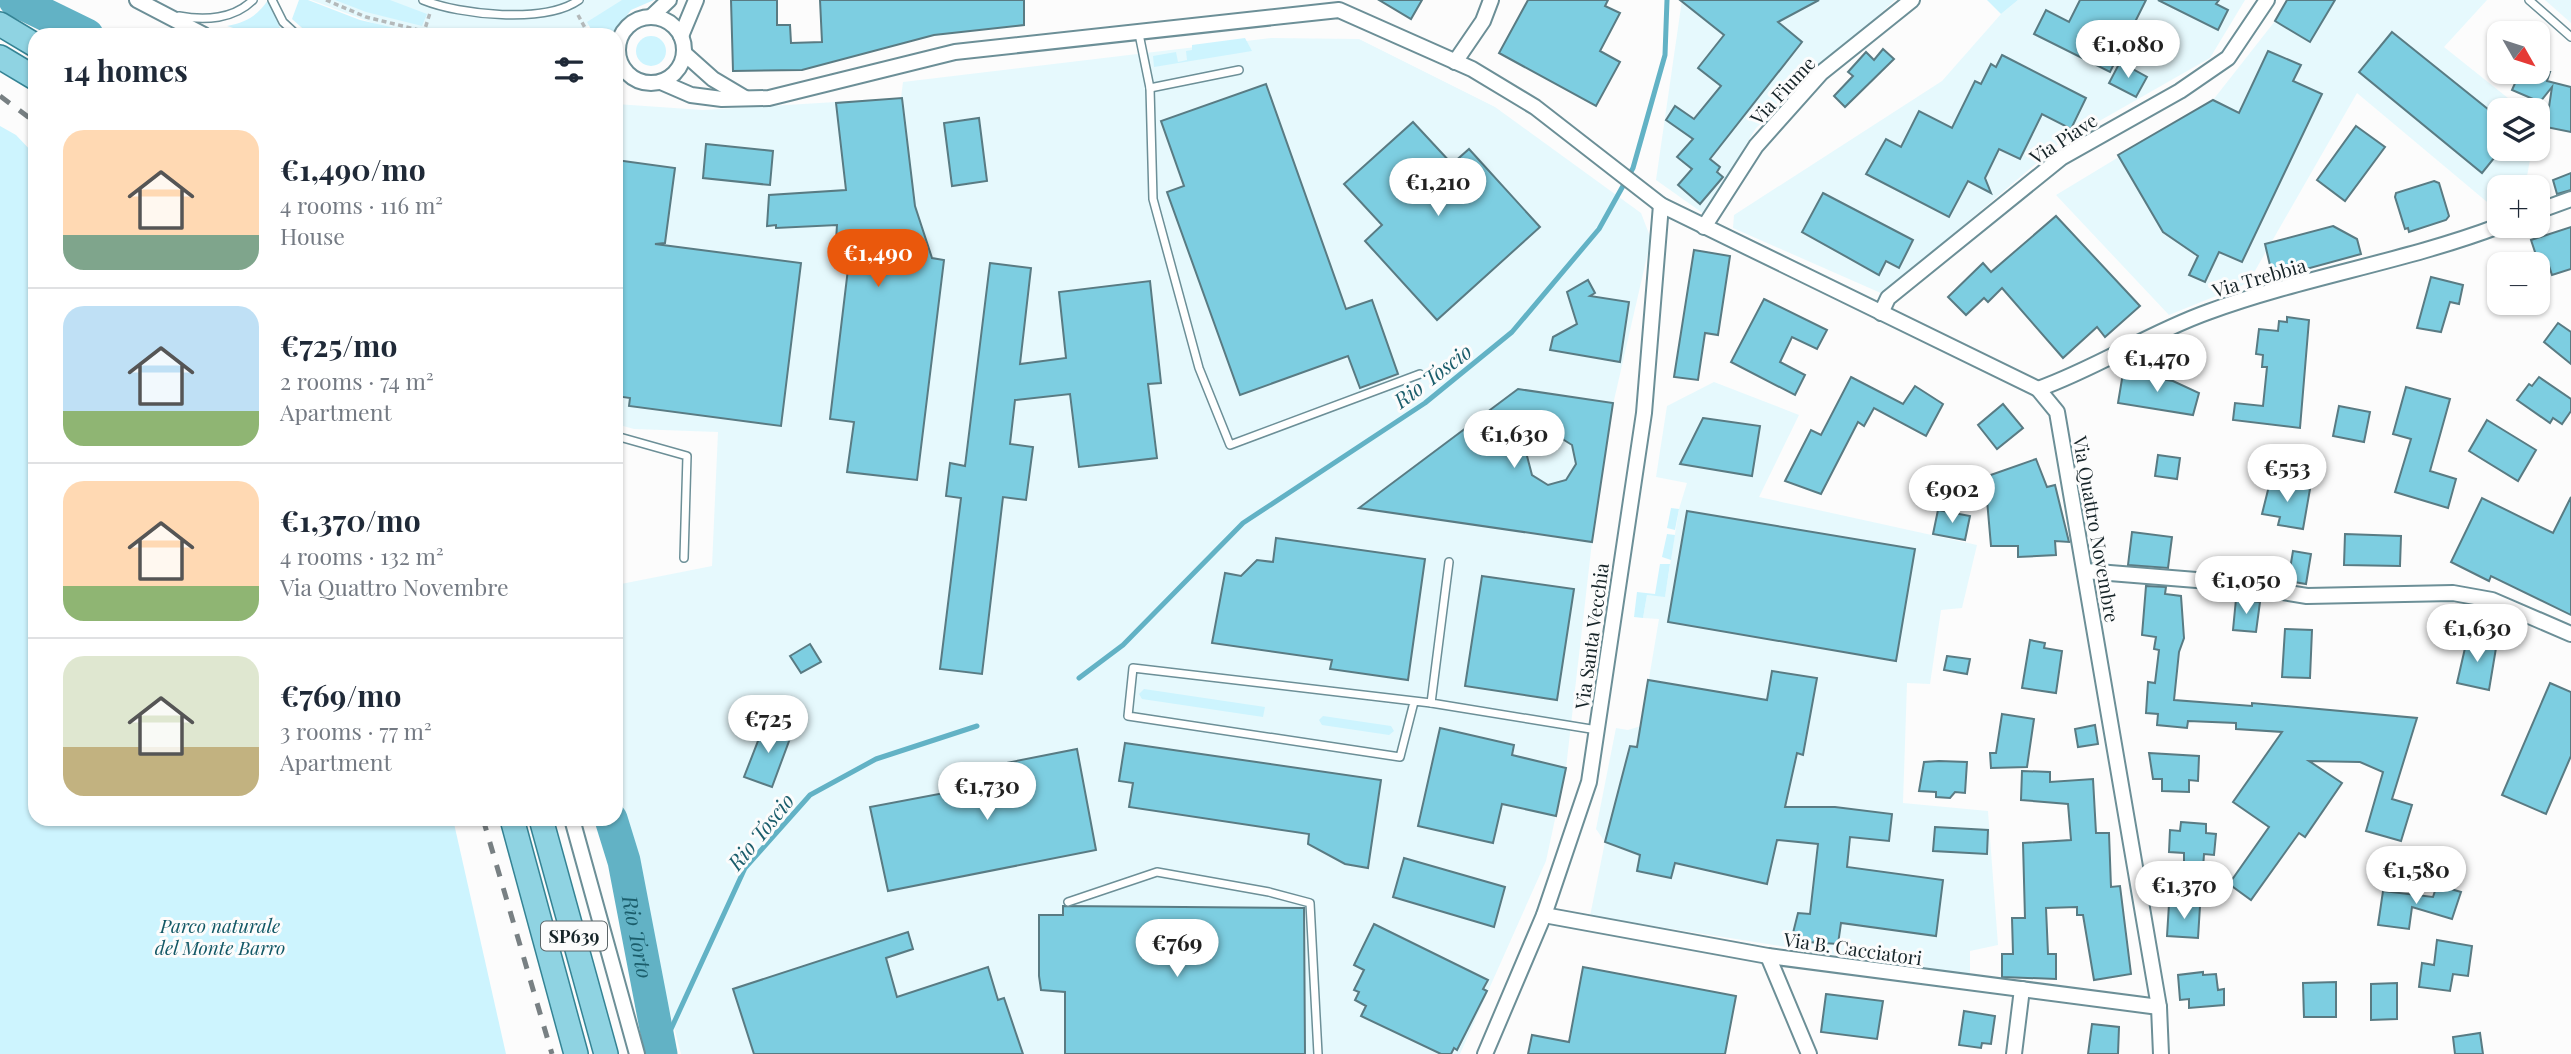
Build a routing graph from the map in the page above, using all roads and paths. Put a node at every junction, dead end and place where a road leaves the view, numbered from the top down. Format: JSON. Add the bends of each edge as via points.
{"nodes":[{"id":1,"x":137,"y":0,"type":"edge"},
{"id":2,"x":253,"y":0,"type":"edge"},
{"id":3,"x":272,"y":0,"type":"edge"},
{"id":4,"x":326,"y":0,"type":"edge"},
{"id":5,"x":423,"y":0,"type":"edge"},
{"id":6,"x":669,"y":0,"type":"edge"},
{"id":7,"x":696,"y":0,"type":"edge"},
{"id":8,"x":1324,"y":0,"type":"edge"},
{"id":9,"x":1491,"y":0,"type":"edge"},
{"id":10,"x":1912,"y":0,"type":"edge"},
{"id":11,"x":2267,"y":0,"type":"edge"},
{"id":12,"x":2529,"y":0,"type":"edge"},
{"id":13,"x":576,"y":2,"type":"edge"},
{"id":14,"x":433,"y":4,"type":"junction"},
{"id":15,"x":1339,"y":10,"type":"junction"},
{"id":16,"x":167,"y":14,"type":"junction"},
{"id":17,"x":651,"y":17,"type":"junction"},
{"id":18,"x":0,"y":24,"type":"edge"},
{"id":19,"x":192,"y":28,"type":"edge"},
{"id":20,"x":289,"y":28,"type":"edge"},
{"id":21,"x":405,"y":28,"type":"edge"},
{"id":22,"x":425,"y":28,"type":"edge"},
{"id":23,"x":586,"y":28,"type":"edge"},
{"id":24,"x":623,"y":33,"type":"edge"},
{"id":25,"x":1139,"y":34,"type":"junction"},
{"id":26,"x":681,"y":36,"type":"junction"},
{"id":27,"x":2571,"y":37,"type":"edge"},
{"id":28,"x":28,"y":41,"type":"edge"},
{"id":29,"x":685,"y":54,"type":"junction"},
{"id":30,"x":0,"y":57,"type":"edge"},
{"id":31,"x":1455,"y":62,"type":"junction"},
{"id":32,"x":623,"y":66,"type":"edge"},
{"id":33,"x":1239,"y":70,"type":"dead end"},
{"id":34,"x":28,"y":74,"type":"edge"},
{"id":35,"x":623,"y":77,"type":"edge"},
{"id":36,"x":634,"y":78,"type":"junction"},
{"id":37,"x":661,"y":82,"type":"junction"},
{"id":38,"x":1150,"y":88,"type":"junction"},
{"id":39,"x":746,"y":98,"type":"junction"},
{"id":40,"x":2571,"y":199,"type":"edge"},
{"id":41,"x":1661,"y":205,"type":"junction"},
{"id":42,"x":2550,"y":207,"type":"edge"},
{"id":43,"x":1704,"y":227,"type":"junction"},
{"id":44,"x":2487,"y":230,"type":"edge"},
{"id":45,"x":1881,"y":313,"type":"junction"},
{"id":46,"x":1420,"y":374,"type":"dead end"},
{"id":47,"x":2038,"y":389,"type":"junction"},
{"id":48,"x":623,"y":438,"type":"edge"},
{"id":49,"x":684,"y":558,"type":"dead end"},
{"id":50,"x":1449,"y":562,"type":"dead end"},
{"id":51,"x":2085,"y":571,"type":"junction"},
{"id":52,"x":2571,"y":634,"type":"edge"},
{"id":53,"x":1414,"y":702,"type":"junction"},
{"id":54,"x":1431,"y":703,"type":"junction"},
{"id":55,"x":1597,"y":730,"type":"junction"},
{"id":56,"x":515,"y":826,"type":"edge"},
{"id":57,"x":543,"y":826,"type":"edge"},
{"id":58,"x":574,"y":826,"type":"edge"},
{"id":59,"x":1068,"y":902,"type":"dead end"},
{"id":60,"x":1544,"y":915,"type":"junction"},
{"id":61,"x":1768,"y":956,"type":"junction"},
{"id":62,"x":2021,"y":989,"type":"junction"},
{"id":63,"x":2159,"y":1007,"type":"junction"},
{"id":64,"x":576,"y":1054,"type":"edge"},
{"id":65,"x":606,"y":1054,"type":"edge"},
{"id":66,"x":637,"y":1054,"type":"edge"},
{"id":67,"x":1318,"y":1054,"type":"edge"},
{"id":68,"x":1485,"y":1054,"type":"edge"},
{"id":69,"x":1809,"y":1054,"type":"edge"},
{"id":70,"x":2014,"y":1054,"type":"edge"},
{"id":71,"x":2161,"y":1054,"type":"edge"}],
"edges":[{"from":1,"to":16,"type":"street"},
{"from":2,"to":16,"type":"lane","via":[[244,9],[214,18]]},
{"from":3,"to":20,"type":"lane"},
{"from":4,"to":21,"type":"path"},
{"from":5,"to":14,"type":"lane"},
{"from":6,"to":17,"type":"street"},
{"from":7,"to":26,"type":"street"},
{"from":8,"to":15,"type":"street","name":"Via Quattro Novembre"},
{"from":9,"to":31,"type":"street","via":[[1483,21]]},
{"from":10,"to":43,"type":"street","name":"Via Fiume","via":[[1812,84],[1756,146]]},
{"from":11,"to":45,"type":"street","name":"Via Piave","via":[[2228,58],[2061,158],[1888,298]]},
{"from":12,"to":27,"type":"lane"},
{"from":13,"to":14,"type":"lane","via":[[508,16]]},
{"from":13,"to":23,"type":"path"},
{"from":14,"to":22,"type":"path"},
{"from":15,"to":25,"type":"street"},
{"from":15,"to":31,"type":"street","name":"Via Quattro Novembre"},
{"from":16,"to":19,"type":"street"},
{"from":17,"to":24,"type":"street","via":[[633,22]]},
{"from":17,"to":26,"type":"street","via":[[669,22]]},
{"from":18,"to":28,"type":"main road"},
{"from":25,"to":38,"type":"lane"},
{"from":25,"to":39,"type":"street","via":[[954,52],[769,98]]},
{"from":26,"to":29,"type":"street"},
{"from":29,"to":37,"type":"street","via":[[677,72]]},
{"from":29,"to":39,"type":"street","via":[[713,79]]},
{"from":30,"to":34,"type":"main road"},
{"from":31,"to":41,"type":"street","name":"Via Quattro Novembre","via":[[1535,107]]},
{"from":32,"to":36,"type":"street"},
{"from":33,"to":38,"type":"lane"},
{"from":35,"to":36,"type":"street"},
{"from":36,"to":37,"type":"street"},
{"from":37,"to":39,"type":"street","via":[[691,94]]},
{"from":38,"to":46,"type":"lane","via":[[1153,199],[1199,368],[1230,445]]},
{"from":40,"to":42,"type":"street"},
{"from":41,"to":43,"type":"street","name":"Via Quattro Novembre"},
{"from":41,"to":55,"type":"street","name":"Via Santa Vecchia","via":[[1644,413]]},
{"from":43,"to":45,"type":"street","name":"Via Quattro Novembre"},
{"from":44,"to":47,"type":"street","name":"Via Trebbia","via":[[2209,311]]},
{"from":45,"to":47,"type":"street","name":"Via Quattro Novembre"},
{"from":47,"to":51,"type":"street","name":"Via Quattro Novembre","via":[[2057,412]]},
{"from":48,"to":49,"type":"lane","via":[[688,456]]},
{"from":50,"to":54,"type":"lane"},
{"from":51,"to":52,"type":"street","via":[[2221,582],[2307,596],[2453,593],[2492,600]]},
{"from":51,"to":63,"type":"street","name":"Via Quattro Novembre"},
{"from":53,"to":53,"type":"lane","via":[[1133,668],[1128,716],[1400,757]]},
{"from":53,"to":54,"type":"lane"},
{"from":54,"to":55,"type":"lane"},
{"from":55,"to":60,"type":"street","name":"Via Santa Vecchia","via":[[1589,782]]},
{"from":56,"to":64,"type":"main road","number":"SP639"},
{"from":57,"to":65,"type":"main road","number":"SP639"},
{"from":58,"to":66,"type":"street"},
{"from":59,"to":67,"type":"lane","via":[[1157,872],[1310,903]]},
{"from":60,"to":61,"type":"street","name":"Via B. Cacciatori"},
{"from":60,"to":68,"type":"street","name":"Via Santa Vecchia"},
{"from":61,"to":62,"type":"street","name":"Via B. Cacciatori"},
{"from":61,"to":69,"type":"street"},
{"from":62,"to":63,"type":"street","name":"Via B. Cacciatori"},
{"from":62,"to":70,"type":"street"},
{"from":63,"to":71,"type":"street","name":"Via Quattro Novembre"}]}
